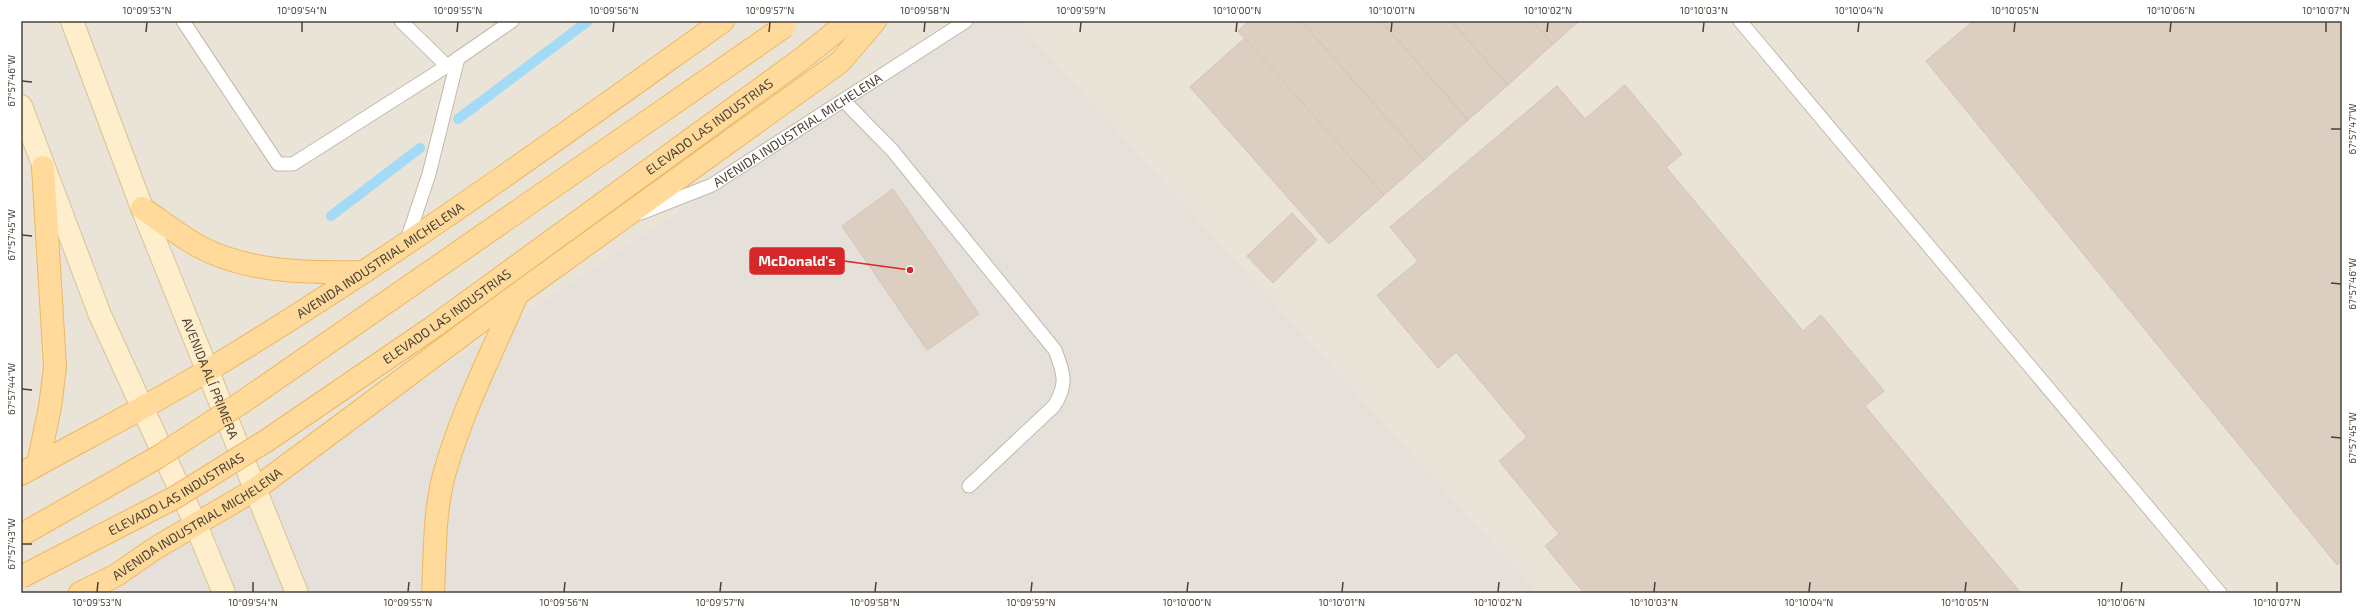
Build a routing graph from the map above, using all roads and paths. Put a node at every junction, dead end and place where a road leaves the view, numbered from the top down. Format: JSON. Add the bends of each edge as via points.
{"nodes":[{"id":1,"x":72,"y":21,"type":"edge"},
{"id":2,"x":183,"y":21,"type":"edge"},
{"id":3,"x":401,"y":21,"type":"edge"},
{"id":4,"x":512,"y":21,"type":"edge"},
{"id":5,"x":723,"y":21,"type":"edge"},
{"id":6,"x":849,"y":21,"type":"edge"},
{"id":7,"x":875,"y":21,"type":"edge"},
{"id":8,"x":966,"y":21,"type":"edge"},
{"id":9,"x":1740,"y":21,"type":"edge"},
{"id":10,"x":788,"y":23,"type":"edge"},
{"id":11,"x":458,"y":58,"type":"junction"},
{"id":12,"x":446,"y":66,"type":"junction"},
{"id":13,"x":844,"y":102,"type":"junction"},
{"id":14,"x":21,"y":106,"type":"edge"},
{"id":15,"x":43,"y":167,"type":"junction"},
{"id":16,"x":142,"y":208,"type":"junction"},
{"id":17,"x":619,"y":222,"type":"junction"},
{"id":18,"x":406,"y":245,"type":"junction"},
{"id":19,"x":364,"y":272,"type":"junction"},
{"id":20,"x":516,"y":296,"type":"junction"},
{"id":21,"x":207,"y":371,"type":"junction"},
{"id":22,"x":142,"y":409,"type":"junction"},
{"id":23,"x":30,"y":469,"type":"edge"},
{"id":24,"x":969,"y":486,"type":"dead end"},
{"id":25,"x":254,"y":490,"type":"junction"},
{"id":26,"x":196,"y":525,"type":"junction"},
{"id":27,"x":21,"y":535,"type":"edge"},
{"id":28,"x":21,"y":576,"type":"edge"},
{"id":29,"x":80,"y":593,"type":"edge"},
{"id":30,"x":224,"y":593,"type":"edge"},
{"id":31,"x":296,"y":593,"type":"edge"},
{"id":32,"x":433,"y":593,"type":"edge"},
{"id":33,"x":2220,"y":593,"type":"edge"}],
"edges":[{"from":1,"to":16,"type":"main road","name":"AVENIDA ALÍ PRIMERA"},
{"from":2,"to":12,"type":"lane","via":[[278,164],[293,164]]},
{"from":3,"to":12,"type":"lane"},
{"from":4,"to":11,"type":"lane"},
{"from":5,"to":18,"type":"main road","name":"AVENIDA INDUSTRIAL MICHELENA"},
{"from":6,"to":28,"type":"main road","name":"ELEVADO LAS INDUSTRIAS","bridge":true,"via":[[436,325],[266,441],[174,498]]},
{"from":7,"to":17,"type":"main road","name":"AVENIDA INDUSTRIAL MICHELENA","via":[[840,62]]},
{"from":8,"to":13,"type":"lane","name":"AVENIDA INDUSTRIAL MICHELENA"},
{"from":9,"to":33,"type":"lane"},
{"from":10,"to":27,"type":"main road","bridge":true,"via":[[244,401],[158,457]]},
{"from":11,"to":12,"type":"lane"},
{"from":11,"to":18,"type":"lane","via":[[429,174]]},
{"from":13,"to":17,"type":"lane","name":"AVENIDA INDUSTRIAL MICHELENA","via":[[712,186]]},
{"from":13,"to":24,"type":"lane","via":[[892,150],[1055,350],[1064,373],[1062,393],[1054,406]]},
{"from":14,"to":15,"type":"main road"},
{"from":15,"to":22,"type":"main road","via":[[100,315]]},
{"from":15,"to":23,"type":"main road","via":[[55,367],[50,407]]},
{"from":16,"to":19,"type":"main road","via":[[200,247],[230,258],[261,266],[309,273]]},
{"from":16,"to":21,"type":"main road","name":"AVENIDA ALÍ PRIMERA"},
{"from":17,"to":20,"type":"main road","name":"AVENIDA INDUSTRIAL MICHELENA"},
{"from":18,"to":19,"type":"main road","name":"AVENIDA INDUSTRIAL MICHELENA"},
{"from":19,"to":21,"type":"main road","name":"AVENIDA INDUSTRIAL MICHELENA"},
{"from":20,"to":25,"type":"main road","name":"AVENIDA INDUSTRIAL MICHELENA"},
{"from":20,"to":32,"type":"main road","via":[[459,426],[444,476],[437,527]]},
{"from":21,"to":22,"type":"main road","name":"AVENIDA INDUSTRIAL MICHELENA"},
{"from":21,"to":25,"type":"main road","name":"AVENIDA ALÍ PRIMERA"},
{"from":22,"to":23,"type":"main road","name":"AVENIDA INDUSTRIAL MICHELENA"},
{"from":22,"to":26,"type":"main road"},
{"from":25,"to":26,"type":"main road","name":"AVENIDA INDUSTRIAL MICHELENA"},
{"from":25,"to":31,"type":"main road","name":"AVENIDA ALÍ PRIMERA"},
{"from":26,"to":29,"type":"main road","name":"AVENIDA INDUSTRIAL MICHELENA","via":[[154,549],[115,576]]},
{"from":26,"to":30,"type":"main road"}]}
